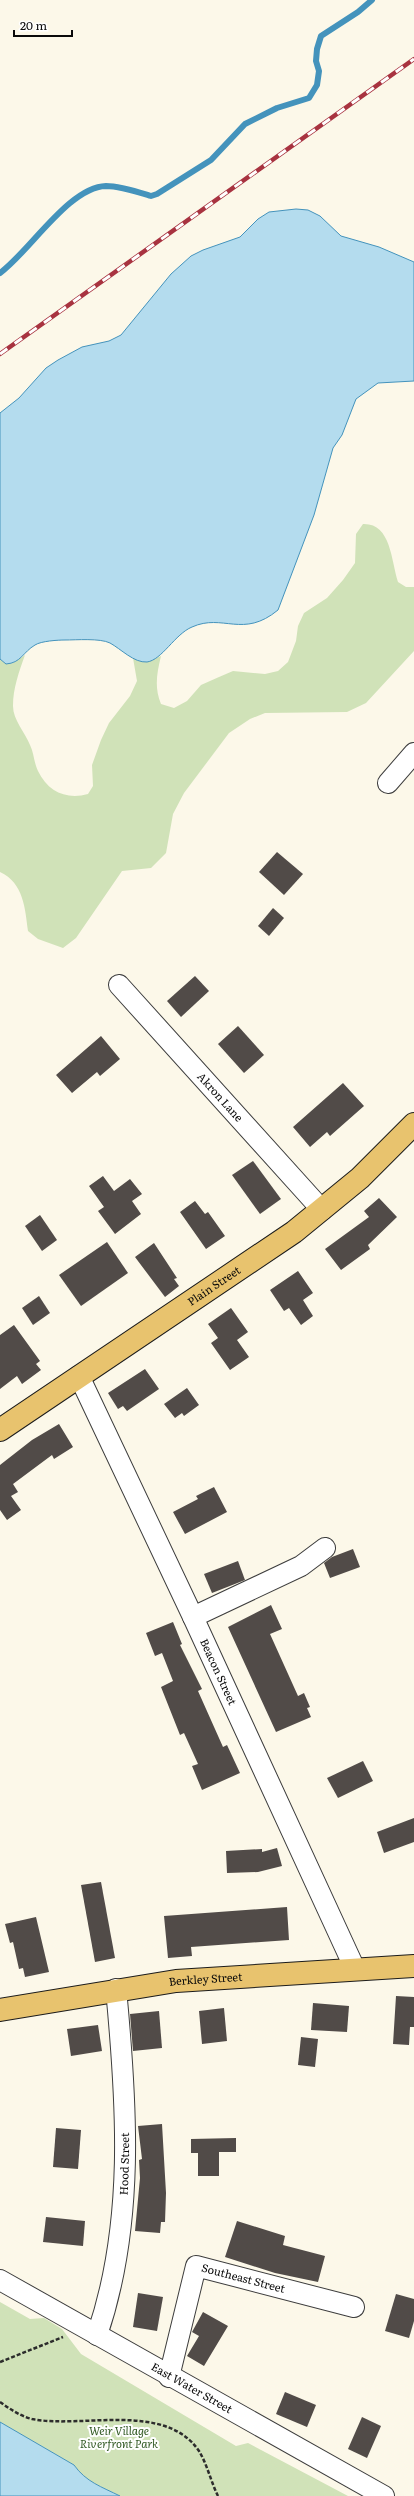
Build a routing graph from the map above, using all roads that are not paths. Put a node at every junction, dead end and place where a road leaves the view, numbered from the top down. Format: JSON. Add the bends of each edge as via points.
{"nodes":[{"id":1,"x":414,"y":753,"type":"edge"},
{"id":2,"x":388,"y":783,"type":"dead end"},
{"id":3,"x":119,"y":985,"type":"dead end"},
{"id":4,"x":414,"y":1124,"type":"edge"},
{"id":5,"x":322,"y":1210,"type":"junction"},
{"id":6,"x":79,"y":1376,"type":"junction"},
{"id":7,"x":0,"y":1430,"type":"edge"},
{"id":8,"x":325,"y":1548,"type":"dead end"},
{"id":9,"x":193,"y":1617,"type":"junction"},
{"id":10,"x":414,"y":1966,"type":"edge"},
{"id":11,"x":355,"y":1969,"type":"junction"},
{"id":12,"x":116,"y":1989,"type":"junction"},
{"id":13,"x":0,"y":2010,"type":"edge"},
{"id":14,"x":0,"y":2280,"type":"edge"},
{"id":15,"x":354,"y":2307,"type":"dead end"},
{"id":16,"x":91,"y":2331,"type":"junction"},
{"id":17,"x":169,"y":2377,"type":"junction"},
{"id":18,"x":384,"y":2496,"type":"edge"}],
"edges":[{"from":1,"to":2,"type":"street"},
{"from":3,"to":5,"type":"street","name":"Akron Lane"},
{"from":4,"to":5,"type":"main road","name":"Plain Street","via":[[360,1178]]},
{"from":5,"to":6,"type":"main road","name":"Plain Street","via":[[294,1232]]},
{"from":6,"to":7,"type":"main road","name":"Plain Street"},
{"from":6,"to":9,"type":"street","name":"Beacon Street"},
{"from":8,"to":9,"type":"street","via":[[301,1566]]},
{"from":9,"to":11,"type":"street","name":"Beacon Street"},
{"from":10,"to":11,"type":"main road","name":"Berkley Street"},
{"from":11,"to":12,"type":"main road","name":"Berkley Street","via":[[217,1977]]},
{"from":12,"to":13,"type":"main road","name":"Berkley Street"},
{"from":12,"to":16,"type":"street","name":"Hood Street","via":[[122,2052],[125,2166],[114,2274],[107,2306]]},
{"from":14,"to":16,"type":"street","name":"East Water Street"},
{"from":15,"to":17,"type":"street","name":"Southeast Street","via":[[196,2266]]},
{"from":16,"to":17,"type":"street","name":"East Water Street"},
{"from":17,"to":18,"type":"street","name":"East Water Street"}]}
